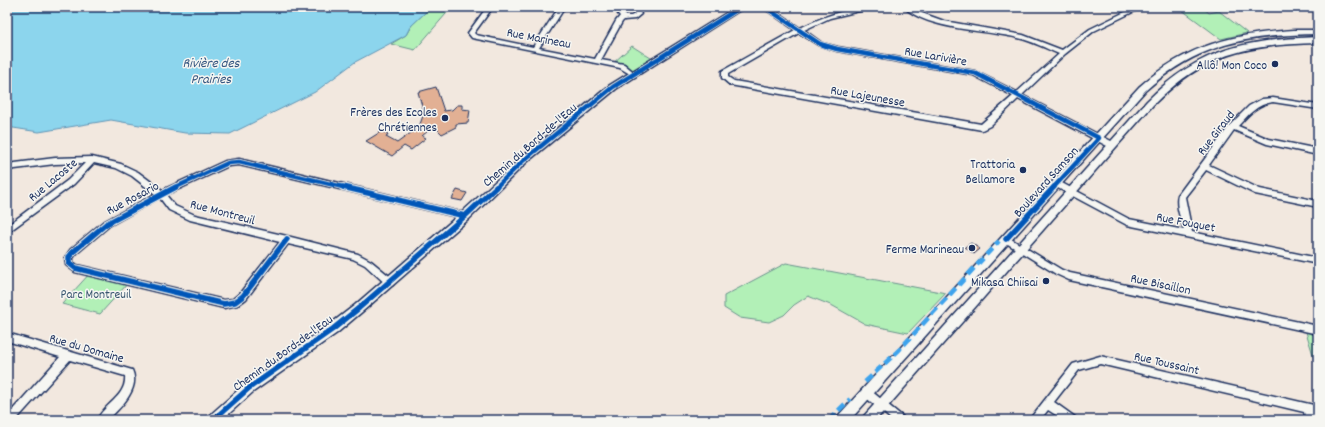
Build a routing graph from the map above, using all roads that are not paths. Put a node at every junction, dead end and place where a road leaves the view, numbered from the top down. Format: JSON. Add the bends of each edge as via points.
{"nodes":[{"id":1,"x":490,"y":7,"type":"edge"},
{"id":2,"x":562,"y":7,"type":"edge"},
{"id":3,"x":741,"y":7,"type":"edge"},
{"id":4,"x":765,"y":7,"type":"edge"},
{"id":5,"x":870,"y":7,"type":"edge"},
{"id":6,"x":907,"y":7,"type":"edge"},
{"id":7,"x":1133,"y":8,"type":"edge"},
{"id":8,"x":623,"y":17,"type":"dead end"},
{"id":9,"x":800,"y":30,"type":"junction"},
{"id":10,"x":1318,"y":32,"type":"edge"},
{"id":11,"x":1318,"y":40,"type":"edge"},
{"id":12,"x":535,"y":49,"type":"junction"},
{"id":13,"x":1063,"y":53,"type":"junction"},
{"id":14,"x":597,"y":61,"type":"junction"},
{"id":15,"x":633,"y":74,"type":"junction"},
{"id":16,"x":1018,"y":95,"type":"junction"},
{"id":17,"x":1318,"y":107,"type":"edge"},
{"id":18,"x":1233,"y":126,"type":"junction"},
{"id":19,"x":1099,"y":138,"type":"junction"},
{"id":20,"x":1112,"y":145,"type":"junction"},
{"id":21,"x":1318,"y":152,"type":"edge"},
{"id":22,"x":92,"y":160,"type":"junction"},
{"id":23,"x":1204,"y":166,"type":"junction"},
{"id":24,"x":7,"y":167,"type":"edge"},
{"id":25,"x":1057,"y":184,"type":"junction"},
{"id":26,"x":1071,"y":192,"type":"junction"},
{"id":27,"x":160,"y":194,"type":"junction"},
{"id":28,"x":1318,"y":204,"type":"edge"},
{"id":29,"x":465,"y":216,"type":"junction"},
{"id":30,"x":7,"y":230,"type":"edge"},
{"id":31,"x":1189,"y":235,"type":"junction"},
{"id":32,"x":286,"y":239,"type":"junction"},
{"id":33,"x":1006,"y":239,"type":"junction"},
{"id":34,"x":1021,"y":248,"type":"junction"},
{"id":35,"x":1318,"y":261,"type":"edge"},
{"id":36,"x":390,"y":282,"type":"junction"},
{"id":37,"x":1318,"y":330,"type":"edge"},
{"id":38,"x":7,"y":337,"type":"edge"},
{"id":39,"x":67,"y":356,"type":"junction"},
{"id":40,"x":867,"y":393,"type":"junction"},
{"id":41,"x":1047,"y":402,"type":"junction"},
{"id":42,"x":882,"y":405,"type":"junction"},
{"id":43,"x":1313,"y":410,"type":"edge"},
{"id":44,"x":10,"y":420,"type":"edge"},
{"id":45,"x":102,"y":420,"type":"edge"},
{"id":46,"x":213,"y":420,"type":"edge"},
{"id":47,"x":842,"y":420,"type":"edge"},
{"id":48,"x":868,"y":420,"type":"edge"},
{"id":49,"x":900,"y":420,"type":"edge"},
{"id":50,"x":1034,"y":420,"type":"edge"},
{"id":51,"x":1072,"y":420,"type":"edge"},
{"id":52,"x":1311,"y":420,"type":"edge"}],
"edges":[{"from":1,"to":12,"type":"street","name":"Rue Marineau","via":[[471,33],[474,36]]},
{"from":2,"to":12,"type":"street"},
{"from":3,"to":15,"type":"street","name":"Chemin du Bord-de-l'Eau"},
{"from":4,"to":9,"type":"street","name":"Rue Larivière"},
{"from":5,"to":9,"type":"street","name":"Rue Lajeunesse","via":[[828,16]]},
{"from":6,"to":13,"type":"street","via":[[925,18],[1015,35]]},
{"from":7,"to":13,"type":"street","name":"Rue Lajeunesse","via":[[1092,30]]},
{"from":8,"to":14,"type":"street"},
{"from":9,"to":16,"type":"street","name":"Rue Larivière","via":[[820,44],[838,49],[968,71]]},
{"from":9,"to":16,"type":"street","name":"Rue Lajeunesse","via":[[724,73],[725,78],[747,85],[982,127]]},
{"from":10,"to":19,"type":"street","name":"Boulevard Samson","via":[[1248,37],[1218,44],[1186,56],[1162,70],[1147,83]]},
{"from":11,"to":20,"type":"street","name":"Boulevard Samson","via":[[1256,45],[1222,54],[1198,64],[1165,87]]},
{"from":12,"to":14,"type":"street","name":"Rue Marineau"},
{"from":13,"to":16,"type":"street","name":"Rue Lajeunesse"},
{"from":14,"to":15,"type":"street","name":"Rue Marineau","via":[[622,66]]},
{"from":15,"to":29,"type":"street","name":"Chemin du Bord-de-l'Eau","via":[[539,147]]},
{"from":16,"to":19,"type":"street","name":"Rue Larivière"},
{"from":17,"to":18,"type":"street","name":"Rue Giraud","via":[[1264,101],[1250,108]]},
{"from":18,"to":21,"type":"street","via":[[1267,142]]},
{"from":18,"to":23,"type":"street","name":"Rue Giraud"},
{"from":19,"to":20,"type":"street","name":"Rue Larivière"},
{"from":19,"to":25,"type":"street","name":"Boulevard Samson"},
{"from":20,"to":26,"type":"street","name":"Boulevard Samson"},
{"from":22,"to":24,"type":"street","name":"Rue Montreuil","via":[[55,161]]},
{"from":22,"to":27,"type":"street","name":"Rue Montreuil","via":[[118,166],[135,174]]},
{"from":22,"to":30,"type":"street","name":"Rue Lacoste","via":[[71,182]]},
{"from":23,"to":28,"type":"street","via":[[1258,192]]},
{"from":23,"to":31,"type":"street","name":"Rue Giraud","via":[[1181,197]]},
{"from":25,"to":26,"type":"street","name":"Rue Fouquet"},
{"from":25,"to":33,"type":"street","name":"Boulevard Samson"},
{"from":26,"to":31,"type":"street","name":"Rue Fouquet","via":[[1127,222]]},
{"from":26,"to":34,"type":"street","name":"Boulevard Samson"},
{"from":27,"to":29,"type":"street","name":"Rue Rosario","via":[[228,163],[239,162]]},
{"from":27,"to":32,"type":"street","name":"Rue Montreuil","via":[[172,208],[193,218]]},
{"from":27,"to":32,"type":"street","name":"Rue Rosario","via":[[106,224],[73,252],[69,263],[75,268],[224,304],[235,302],[243,296]]},
{"from":29,"to":36,"type":"street","name":"Chemin du Bord-de-l'Eau"},
{"from":31,"to":35,"type":"street","name":"Rue Fouquet"},
{"from":32,"to":36,"type":"street","name":"Rue Montreuil","via":[[355,256],[368,263]]},
{"from":33,"to":34,"type":"street","name":"Rue Bisaillon"},
{"from":33,"to":40,"type":"street","name":"Boulevard Samson"},
{"from":34,"to":37,"type":"street","name":"Rue Bisaillon","via":[[1059,272],[1072,276]]},
{"from":34,"to":42,"type":"street","name":"Boulevard Samson"},
{"from":36,"to":46,"type":"street","name":"Chemin du Bord-de-l'Eau","via":[[334,329],[249,388]]},
{"from":38,"to":39,"type":"street","name":"Rue du Domaine"},
{"from":39,"to":44,"type":"street"},
{"from":39,"to":45,"type":"street","name":"Rue du Domaine","via":[[129,373],[131,379],[128,388]]},
{"from":40,"to":42,"type":"street"},
{"from":40,"to":47,"type":"street","name":"Boulevard Samson"},
{"from":41,"to":43,"type":"street","name":"Rue Toussaint","via":[[1076,367],[1100,360]]},
{"from":41,"to":50,"type":"street","name":"Rue Toussaint"},
{"from":41,"to":51,"type":"street"},
{"from":42,"to":48,"type":"street","name":"Boulevard Samson"},
{"from":42,"to":49,"type":"street"},
{"from":43,"to":52,"type":"street"}]}
